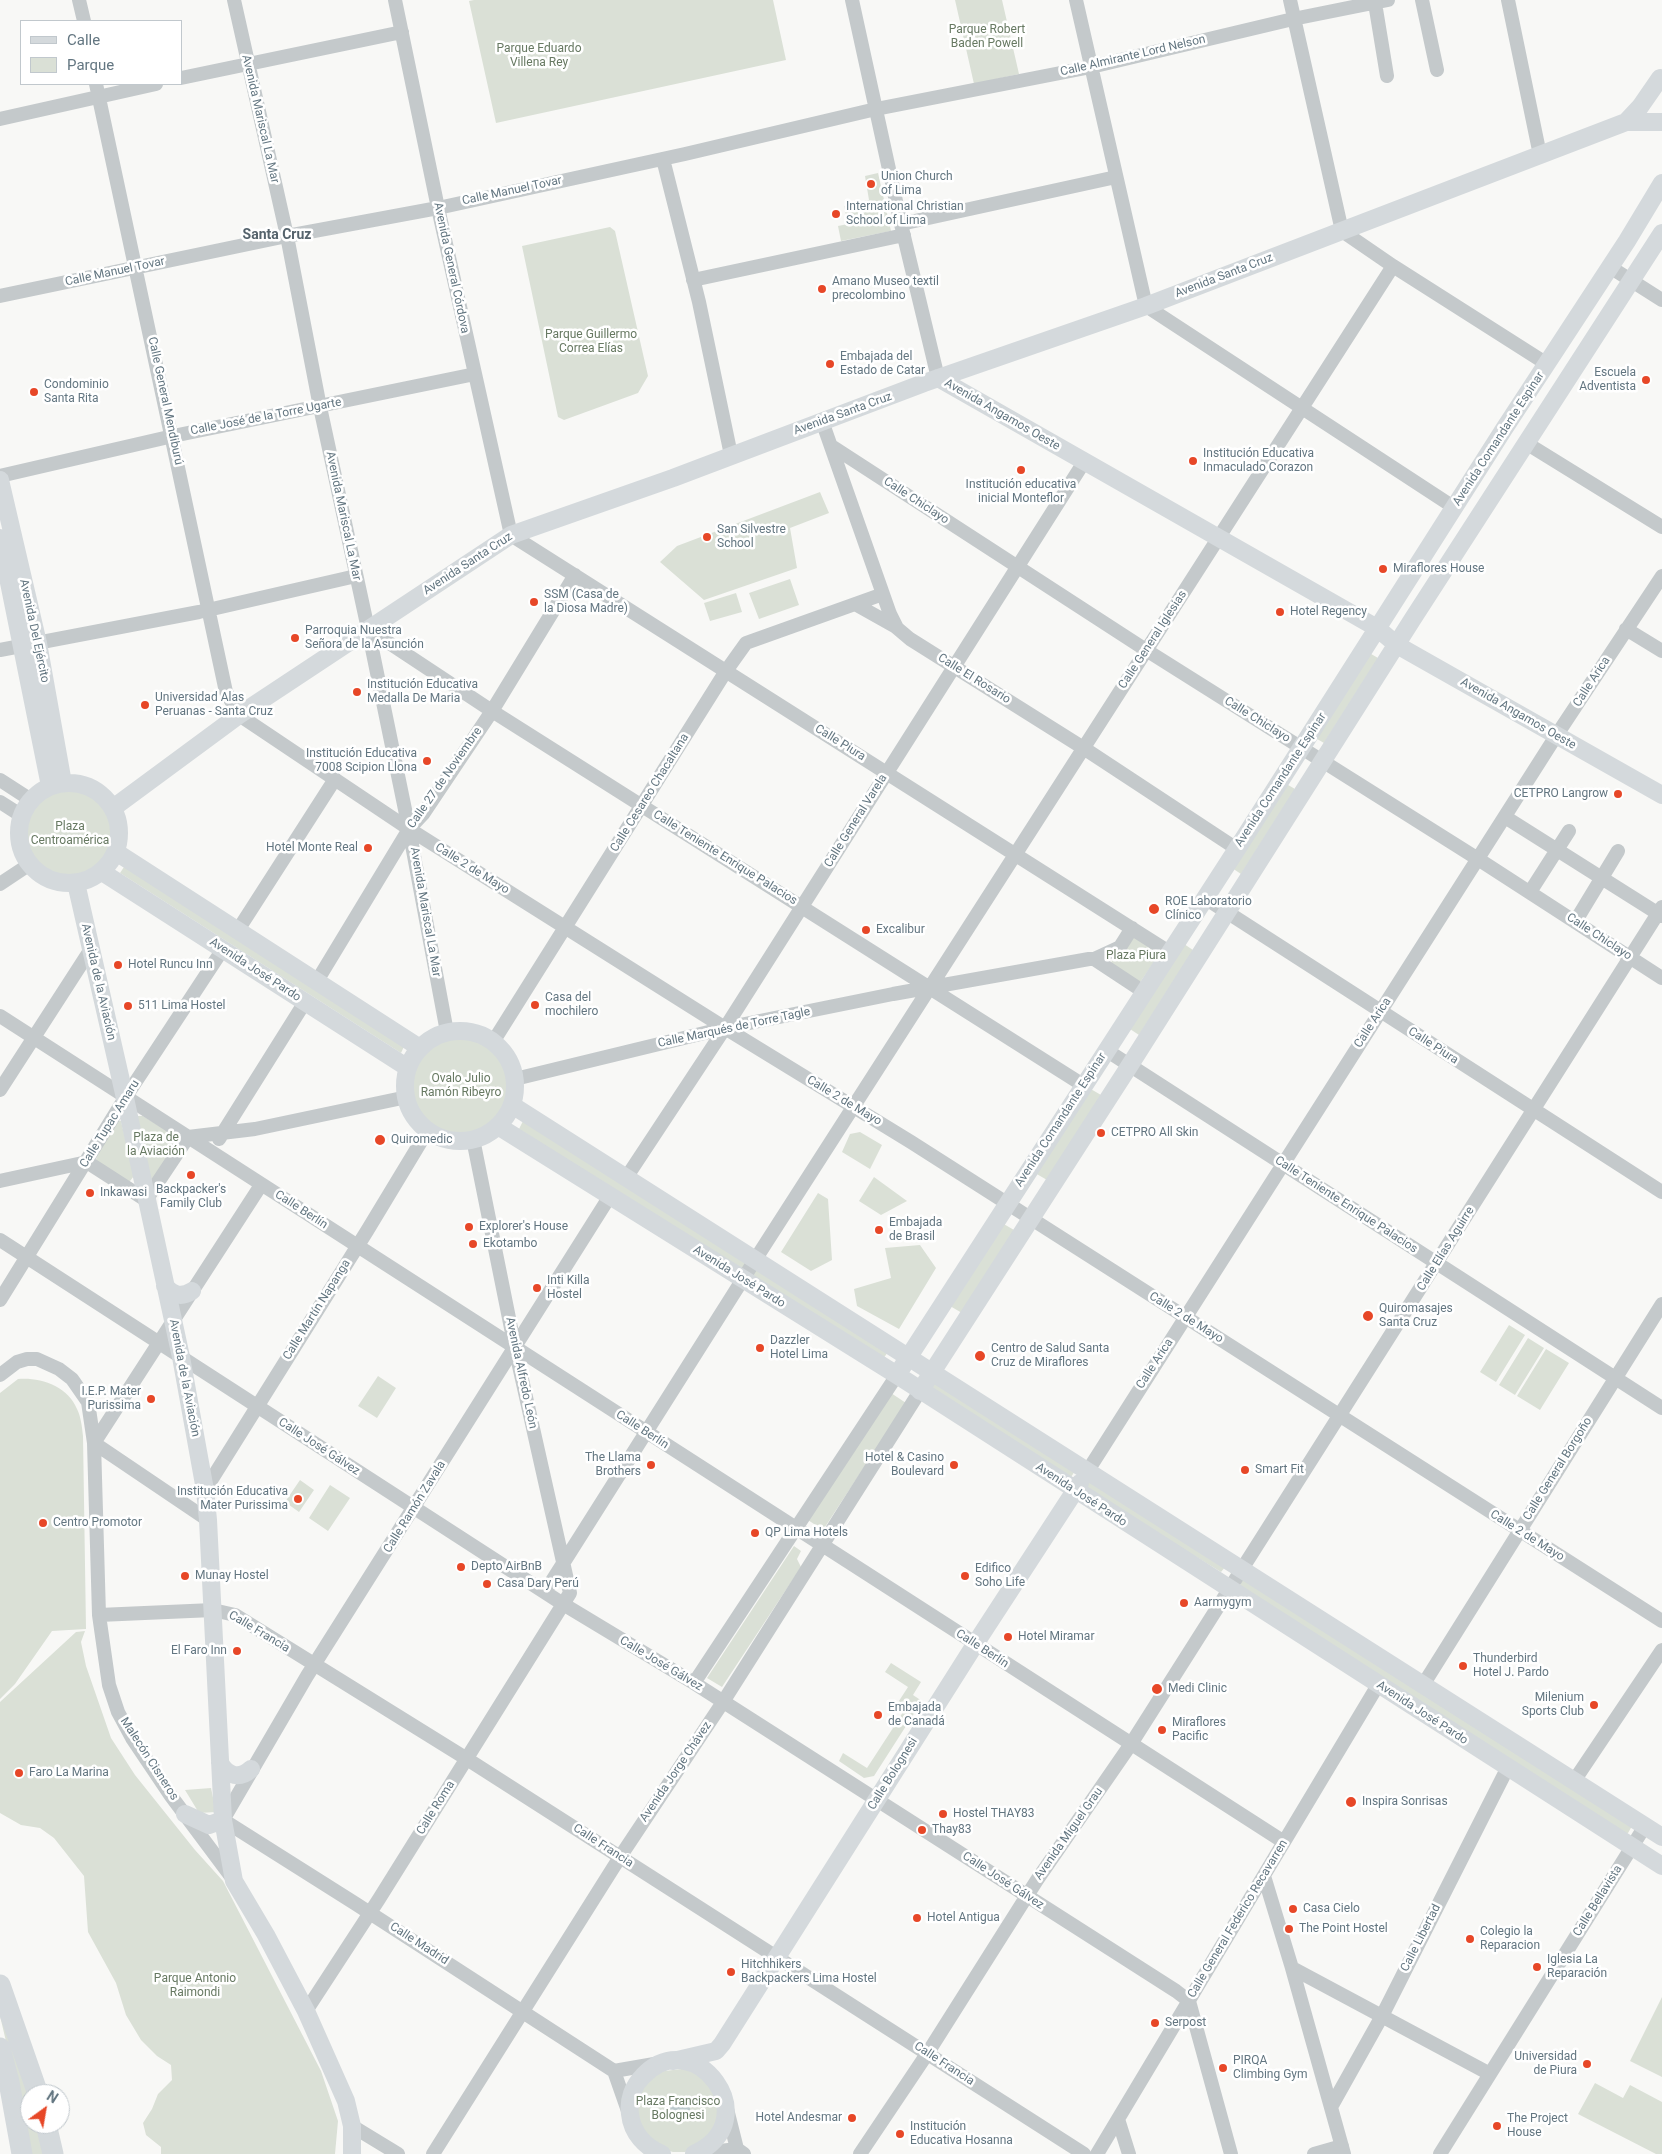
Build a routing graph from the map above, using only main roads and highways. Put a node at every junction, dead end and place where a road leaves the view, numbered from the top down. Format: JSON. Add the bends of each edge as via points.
{"nodes":[{"id":1,"x":1661,"y":71,"type":"edge"},
{"id":2,"x":1662,"y":99,"type":"edge"},
{"id":3,"x":1626,"y":122,"type":"junction"},
{"id":4,"x":1662,"y":122,"type":"edge"},
{"id":5,"x":1662,"y":183,"type":"edge"},
{"id":6,"x":1662,"y":233,"type":"edge"},
{"id":7,"x":938,"y":378,"type":"junction"},
{"id":8,"x":1480,"y":468,"type":"junction"},
{"id":9,"x":0,"y":480,"type":"edge"},
{"id":10,"x":1501,"y":481,"type":"junction"},
{"id":11,"x":0,"y":538,"type":"edge"},
{"id":12,"x":1377,"y":628,"type":"junction"},
{"id":13,"x":1399,"y":640,"type":"junction"},
{"id":14,"x":30,"y":645,"type":"junction"},
{"id":15,"x":1559,"y":731,"type":"junction"},
{"id":16,"x":1662,"y":784,"type":"edge"},
{"id":17,"x":56,"y":785,"type":"junction"},
{"id":18,"x":1662,"y":796,"type":"edge"},
{"id":19,"x":113,"y":808,"type":"junction"},
{"id":20,"x":116,"y":852,"type":"junction"},
{"id":21,"x":102,"y":872,"type":"junction"},
{"id":22,"x":76,"y":883,"type":"junction"},
{"id":23,"x":420,"y":1048,"type":"junction"},
{"id":24,"x":408,"y":1068,"type":"junction"},
{"id":25,"x":512,"y":1105,"type":"junction"},
{"id":26,"x":498,"y":1126,"type":"junction"},
{"id":27,"x":165,"y":1286,"type":"junction"},
{"id":28,"x":192,"y":1291,"type":"road end"},
{"id":29,"x":908,"y":1358,"type":"junction"},
{"id":30,"x":931,"y":1373,"type":"junction"},
{"id":31,"x":896,"y":1375,"type":"junction"},
{"id":32,"x":920,"y":1391,"type":"junction"},
{"id":33,"x":1087,"y":1472,"type":"junction"},
{"id":34,"x":1075,"y":1491,"type":"junction"},
{"id":35,"x":220,"y":1763,"type":"junction"},
{"id":36,"x":251,"y":1769,"type":"road end"},
{"id":37,"x":185,"y":1814,"type":"road end"},
{"id":38,"x":223,"y":1820,"type":"junction"},
{"id":39,"x":1662,"y":1837,"type":"edge"},
{"id":40,"x":1662,"y":1866,"type":"edge"},
{"id":41,"x":234,"y":1881,"type":"joint"},
{"id":42,"x":0,"y":1985,"type":"edge"},
{"id":43,"x":0,"y":2048,"type":"edge"},
{"id":44,"x":716,"y":2051,"type":"junction"},
{"id":45,"x":669,"y":2062,"type":"junction"},
{"id":46,"x":35,"y":2084,"type":"edge"},
{"id":47,"x":724,"y":2098,"type":"junction"},
{"id":48,"x":631,"y":2120,"type":"junction"},
{"id":49,"x":48,"y":2134,"type":"edge"},
{"id":50,"x":22,"y":2154,"type":"edge"},
{"id":51,"x":53,"y":2154,"type":"edge"},
{"id":52,"x":352,"y":2154,"type":"edge"},
{"id":53,"x":637,"y":2154,"type":"edge"},
{"id":54,"x":662,"y":2154,"type":"edge"},
{"id":55,"x":694,"y":2154,"type":"edge"}],
"edges":[{"from":1,"to":2,"type":"main road"},
{"from":1,"to":3,"type":"main road","name":"Avenida Santa Cruz"},
{"from":3,"to":4,"type":"main road","name":"Avenida Santa Cruz"},
{"from":3,"to":7,"type":"main road","name":"Avenida Santa Cruz","via":[[1146,306]]},
{"from":5,"to":8,"type":"main road","name":"Avenida Comandante Espinar"},
{"from":6,"to":10,"type":"main road","name":"Avenida Comandante Espinar"},
{"from":7,"to":12,"type":"main road","name":"Avenida Angamos Oeste"},
{"from":7,"to":19,"type":"main road","name":"Avenida Santa Cruz","via":[[511,535],[239,715]]},
{"from":8,"to":10,"type":"main road"},
{"from":8,"to":12,"type":"main road","name":"Avenida Comandante Espinar"},
{"from":9,"to":14,"type":"main road","name":"Avenida Del Ejército"},
{"from":10,"to":13,"type":"main road","name":"Avenida Comandante Espinar"},
{"from":11,"to":14,"type":"main road","name":"Avenida Del Ejército"},
{"from":12,"to":13,"type":"main road","name":"Avenida Angamos Oeste"},
{"from":12,"to":29,"type":"main road","name":"Avenida Comandante Espinar"},
{"from":13,"to":15,"type":"main road","name":"Avenida Angamos Oeste"},
{"from":13,"to":30,"type":"main road","name":"Avenida Comandante Espinar"},
{"from":14,"to":17,"type":"main road","name":"Avenida Del Ejército"},
{"from":15,"to":16,"type":"main road","name":"Avenida Angamos Oeste"},
{"from":15,"to":18,"type":"main road","name":"Avenida Angamos Oeste"},
{"from":17,"to":19,"type":"main road","via":[[78,783],[93,788]]},
{"from":17,"to":22,"type":"main road","via":[[31,800],[22,816],[20,843],[30,864],[48,879]]},
{"from":19,"to":20,"type":"main road","via":[[120,830]]},
{"from":20,"to":21,"type":"main road"},
{"from":20,"to":23,"type":"main road","name":"Avenida José Pardo"},
{"from":21,"to":22,"type":"main road"},
{"from":21,"to":24,"type":"main road","name":"Avenida José Pardo"},
{"from":22,"to":27,"type":"main road","name":"Avenida de la Aviación"},
{"from":23,"to":24,"type":"main road"},
{"from":23,"to":25,"type":"main road","via":[[432,1038],[457,1031],[473,1032],[493,1042],[506,1056],[515,1079]]},
{"from":24,"to":26,"type":"main road","via":[[407,1097],[414,1116],[428,1130],[448,1139],[473,1139]]},
{"from":25,"to":26,"type":"main road"},
{"from":25,"to":29,"type":"main road","name":"Avenida José Pardo"},
{"from":26,"to":31,"type":"main road","name":"Avenida José Pardo"},
{"from":27,"to":28,"type":"main road","via":[[176,1294]]},
{"from":27,"to":35,"type":"main road","name":"Avenida de la Aviación","via":[[205,1490]]},
{"from":29,"to":30,"type":"main road","name":"Avenida José Pardo"},
{"from":29,"to":31,"type":"main road","name":"Avenida Comandante Espinar"},
{"from":30,"to":32,"type":"main road","name":"Avenida Comandante Espinar"},
{"from":30,"to":33,"type":"main road","name":"Avenida José Pardo"},
{"from":31,"to":32,"type":"main road","name":"Avenida José Pardo"},
{"from":32,"to":34,"type":"main road","name":"Avenida José Pardo"},
{"from":33,"to":34,"type":"main road","name":"Calle Bolognesi"},
{"from":33,"to":39,"type":"main road","name":"Avenida José Pardo"},
{"from":34,"to":40,"type":"main road","name":"Avenida José Pardo"},
{"from":34,"to":44,"type":"main road","name":"Calle Bolognesi"},
{"from":35,"to":36,"type":"main road","via":[[233,1776]]},
{"from":35,"to":38,"type":"main road","name":"Avenida de la Aviación"},
{"from":37,"to":38,"type":"main road","via":[[207,1825]]},
{"from":38,"to":41,"type":"main road","name":"Avenida de la Aviación"},
{"from":41,"to":52,"type":"main road","name":"Malecón Cisneros","via":[[306,2011],[346,2101],[352,2126]]},
{"from":42,"to":46,"type":"highway"},
{"from":43,"to":50,"type":"highway"},
{"from":44,"to":45,"type":"main road"},
{"from":44,"to":47,"type":"main road"},
{"from":45,"to":47,"type":"main road","via":[[689,2062],[704,2069],[714,2078]]},
{"from":45,"to":48,"type":"main road","via":[[652,2068],[637,2083],[630,2102]]},
{"from":47,"to":55,"type":"main road","via":[[725,2116],[718,2136],[708,2147]]},
{"from":48,"to":53,"type":"main road"},
{"from":48,"to":54,"type":"main road","via":[[643,2142]]},
{"from":49,"to":51,"type":"highway"}]}
